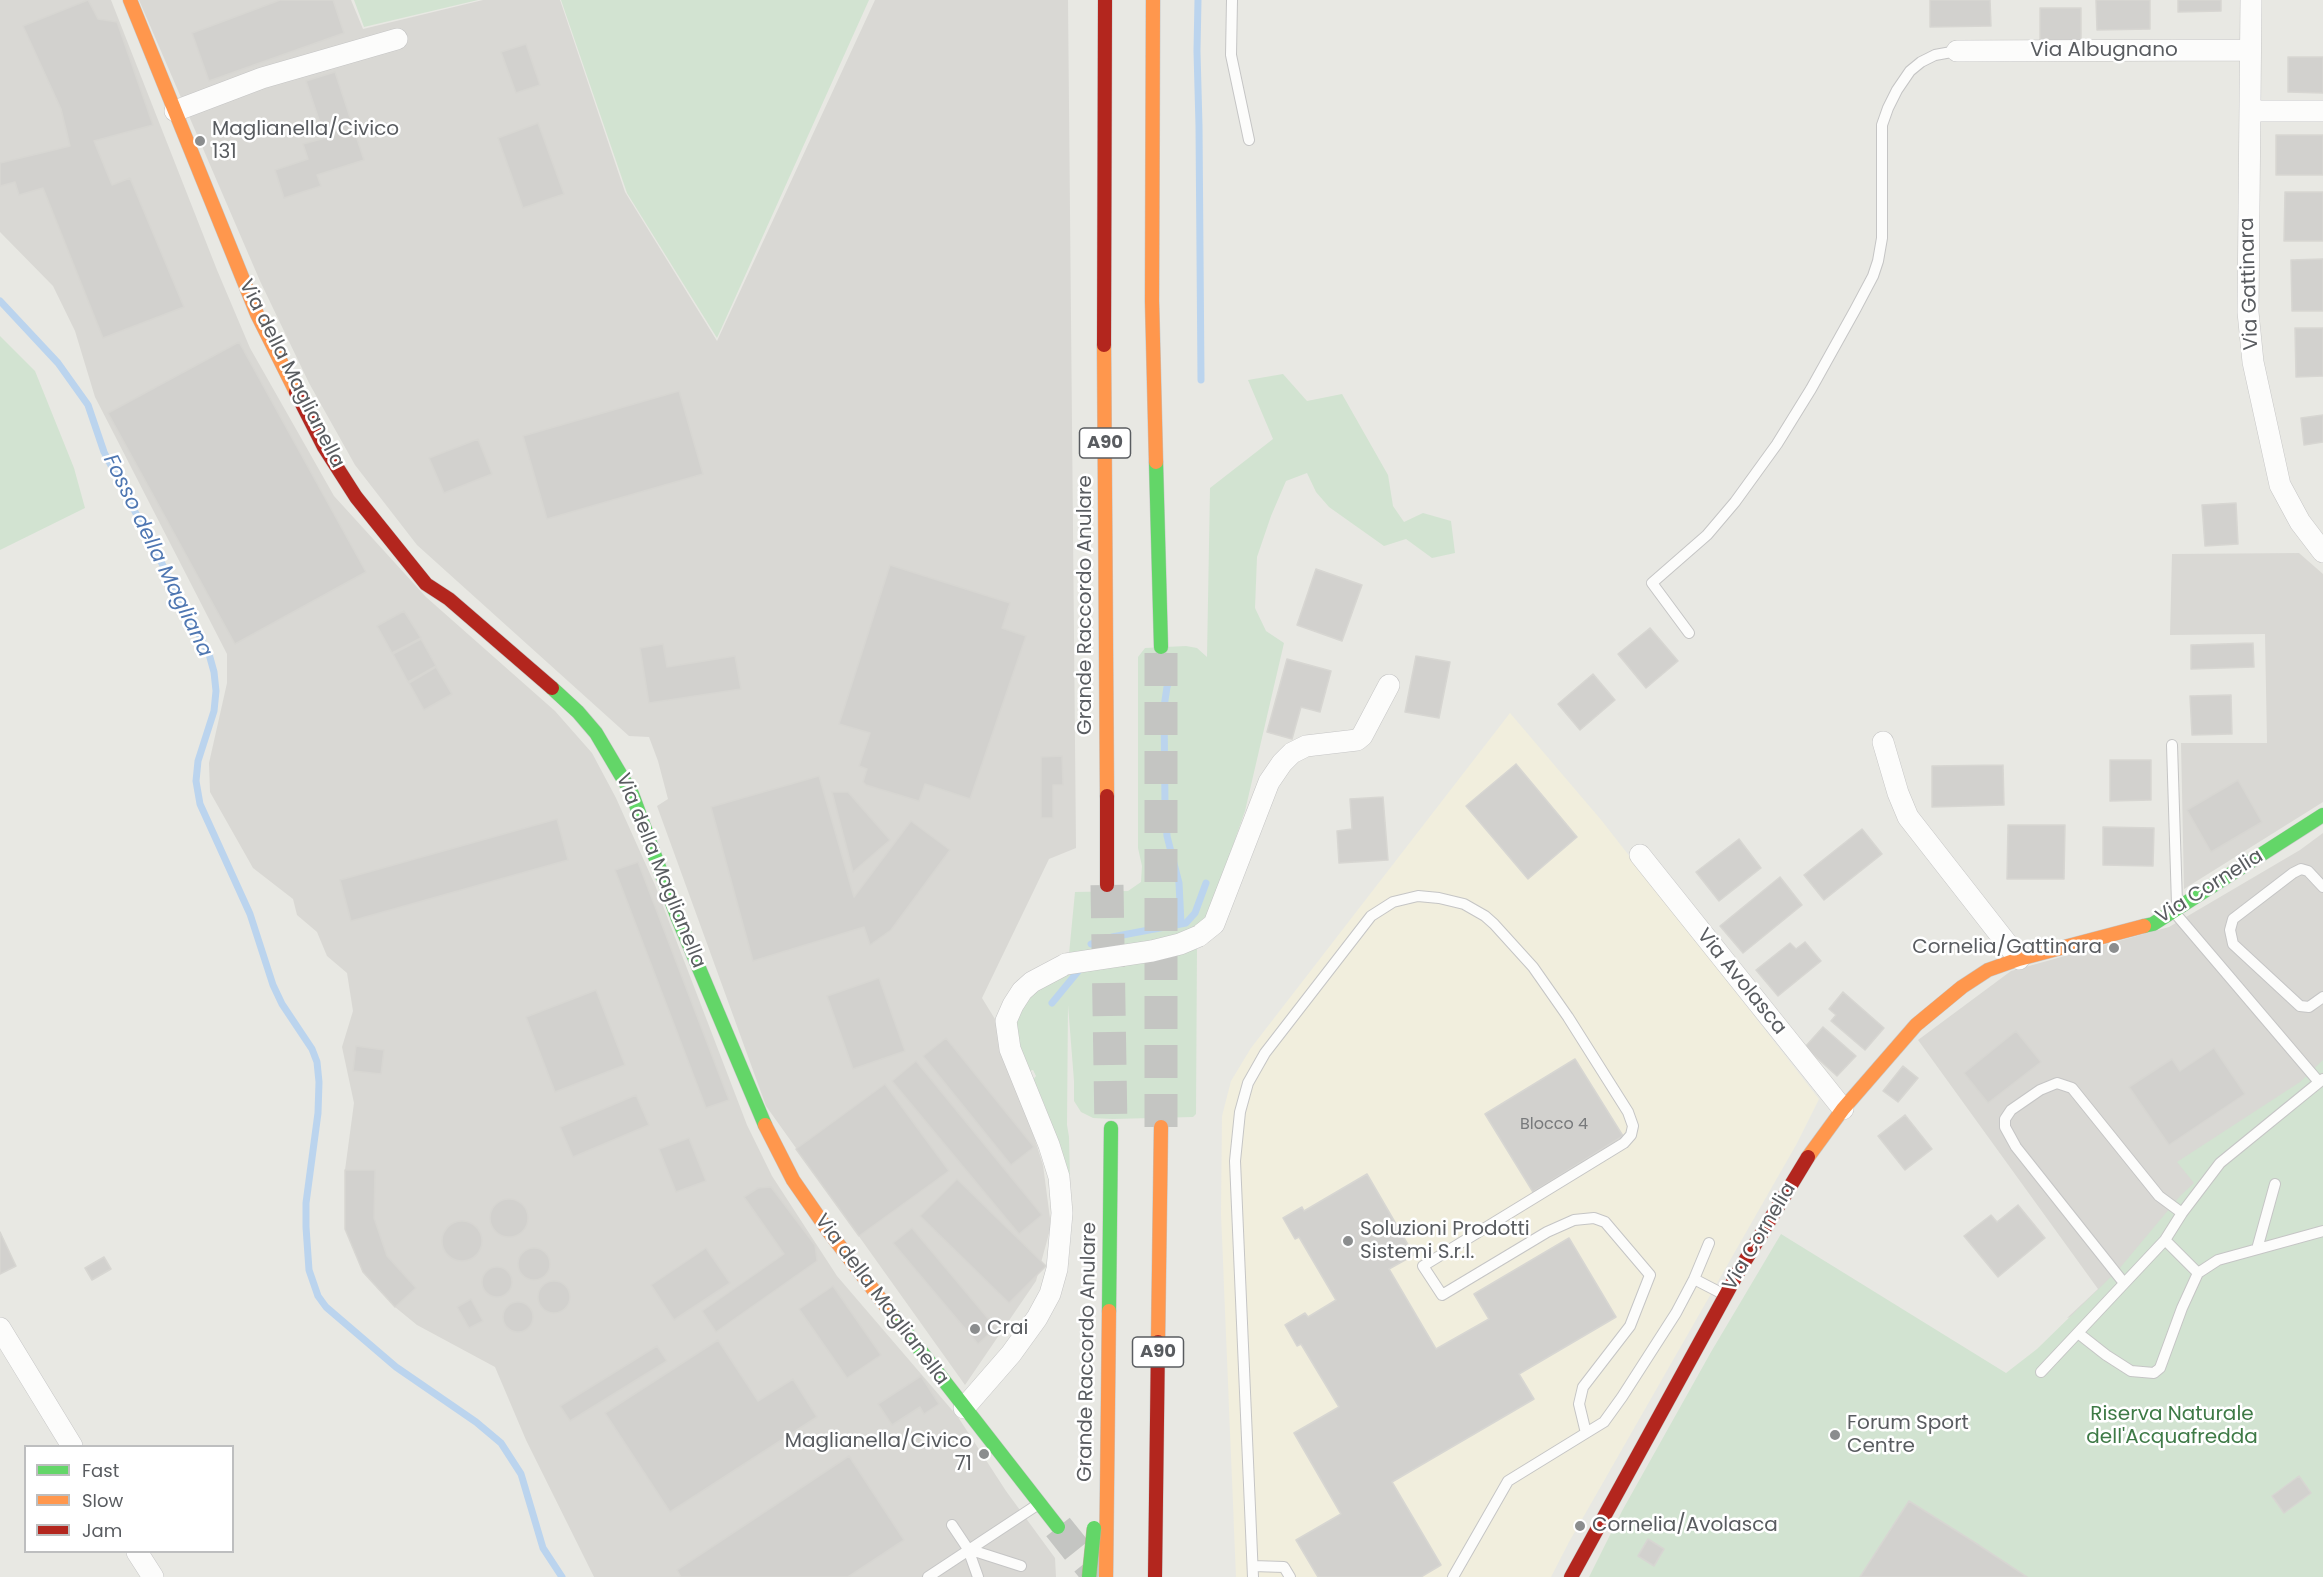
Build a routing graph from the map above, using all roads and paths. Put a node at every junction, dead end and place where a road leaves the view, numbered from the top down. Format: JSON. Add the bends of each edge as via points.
{"nodes":[{"id":1,"x":130,"y":0,"type":"edge"},
{"id":2,"x":1105,"y":0,"type":"edge"},
{"id":3,"x":1154,"y":0,"type":"edge"},
{"id":4,"x":1232,"y":0,"type":"edge"},
{"id":5,"x":2251,"y":0,"type":"edge"},
{"id":6,"x":397,"y":39,"type":"dead end"},
{"id":7,"x":2250,"y":50,"type":"junction"},
{"id":8,"x":1957,"y":51,"type":"joint"},
{"id":9,"x":175,"y":111,"type":"junction"},
{"id":10,"x":2250,"y":111,"type":"junction"},
{"id":11,"x":2323,"y":111,"type":"edge"},
{"id":12,"x":1250,"y":140,"type":"dead end"},
{"id":13,"x":2323,"y":552,"type":"edge"},
{"id":14,"x":1689,"y":633,"type":"dead end"},
{"id":15,"x":1161,"y":647,"type":"tunnel mouth"},
{"id":16,"x":1389,"y":685,"type":"dead end"},
{"id":17,"x":1883,"y":742,"type":"dead end"},
{"id":18,"x":2172,"y":745,"type":"dead end"},
{"id":19,"x":2323,"y":815,"type":"edge"},
{"id":20,"x":1640,"y":855,"type":"dead end"},
{"id":21,"x":1107,"y":885,"type":"tunnel mouth"},
{"id":22,"x":2323,"y":887,"type":"edge"},
{"id":23,"x":2176,"y":910,"type":"junction"},
{"id":24,"x":2019,"y":959,"type":"junction"},
{"id":25,"x":2323,"y":997,"type":"edge"},
{"id":26,"x":2321,"y":1081,"type":"edge"},
{"id":27,"x":1843,"y":1109,"type":"junction"},
{"id":28,"x":1161,"y":1127,"type":"tunnel mouth"},
{"id":29,"x":1111,"y":1128,"type":"tunnel mouth"},
{"id":30,"x":2275,"y":1184,"type":"dead end"},
{"id":31,"x":2182,"y":1213,"type":"junction"},
{"id":32,"x":2323,"y":1231,"type":"edge"},
{"id":33,"x":2165,"y":1240,"type":"junction"},
{"id":34,"x":1709,"y":1243,"type":"dead end"},
{"id":35,"x":2257,"y":1249,"type":"junction"},
{"id":36,"x":2198,"y":1273,"type":"junction"},
{"id":37,"x":1694,"y":1279,"type":"junction"},
{"id":38,"x":2124,"y":1283,"type":"junction"},
{"id":39,"x":1725,"y":1295,"type":"junction"},
{"id":40,"x":0,"y":1328,"type":"edge"},
{"id":41,"x":2078,"y":1333,"type":"junction"},
{"id":42,"x":2041,"y":1372,"type":"dead end"},
{"id":43,"x":1107,"y":1406,"type":"junction"},
{"id":44,"x":964,"y":1408,"type":"junction"},
{"id":45,"x":1586,"y":1433,"type":"junction"},
{"id":46,"x":71,"y":1445,"type":"edge"},
{"id":47,"x":1156,"y":1483,"type":"junction"},
{"id":48,"x":1039,"y":1503,"type":"junction"},
{"id":49,"x":952,"y":1525,"type":"dead end"},
{"id":50,"x":1058,"y":1527,"type":"tunnel mouth"},
{"id":51,"x":968,"y":1549,"type":"junction"},
{"id":52,"x":139,"y":1553,"type":"edge"},
{"id":53,"x":1021,"y":1566,"type":"dead end"},
{"id":54,"x":1253,"y":1572,"type":"edge"},
{"id":55,"x":153,"y":1577,"type":"edge"},
{"id":56,"x":928,"y":1577,"type":"edge"},
{"id":57,"x":978,"y":1577,"type":"edge"},
{"id":58,"x":1089,"y":1577,"type":"edge"},
{"id":59,"x":1106,"y":1577,"type":"edge"},
{"id":60,"x":1155,"y":1577,"type":"edge"},
{"id":61,"x":1169,"y":1577,"type":"edge"},
{"id":62,"x":1290,"y":1577,"type":"edge"},
{"id":63,"x":1453,"y":1577,"type":"edge"},
{"id":64,"x":1571,"y":1577,"type":"edge"}],
"edges":[{"from":1,"to":9,"type":"main road","name":"Via della Maglianella"},
{"from":2,"to":21,"type":"main road","name":"Grande Raccordo Anulare","number":"A90"},
{"from":3,"to":15,"type":"main road","number":"A90","via":[[1152,301]]},
{"from":4,"to":12,"type":"lane","via":[[1231,55]]},
{"from":5,"to":7,"type":"street","name":"Via Gattinara"},
{"from":6,"to":9,"type":"street","via":[[262,78]]},
{"from":7,"to":8,"type":"street","name":"Via Albugnano"},
{"from":7,"to":10,"type":"street","name":"Via Gattinara"},
{"from":8,"to":14,"type":"lane","via":[[1935,55],[1910,71],[1888,108],[1882,125],[1882,238],[1878,261],[1811,389],[1735,502],[1707,535],[1652,583]]},
{"from":9,"to":44,"type":"main road","name":"Via della Maglianella","via":[[257,314],[324,447],[356,497],[426,584],[449,599],[550,686],[578,712],[608,751],[632,794],[677,916],[777,1152],[829,1232]]},
{"from":10,"to":11,"type":"street"},
{"from":10,"to":13,"type":"street","name":"Via Gattinara","via":[[2248,312],[2253,362],[2280,485]]},
{"from":16,"to":44,"type":"street","bridge":true,"via":[[1362,736],[1352,742],[1306,746],[1282,763],[1269,782],[1214,924],[1180,944],[1066,964],[1022,991],[1006,1021],[1010,1049],[1059,1177],[1062,1213],[1057,1269],[1037,1318]]},
{"from":17,"to":24,"type":"street","via":[[1908,817]]},
{"from":18,"to":23,"type":"lane"},
{"from":19,"to":23,"type":"main road","name":"Via Cornelia"},
{"from":20,"to":27,"type":"street","name":"Via Avolasca"},
{"from":22,"to":25,"type":"lane","via":[[2301,869],[2233,919],[2230,930],[2233,944],[2300,1006],[2308,1007]]},
{"from":23,"to":24,"type":"main road","name":"Via Cornelia","via":[[2140,929]]},
{"from":23,"to":26,"type":"lane"},
{"from":24,"to":27,"type":"main road","name":"Via Cornelia","via":[[1977,976],[1926,1016]]},
{"from":26,"to":31,"type":"lane","via":[[2220,1163]]},
{"from":27,"to":39,"type":"main road","name":"Via Cornelia","via":[[1806,1160]]},
{"from":28,"to":47,"type":"main road","number":"A90"},
{"from":29,"to":43,"type":"main road","name":"Grande Raccordo Anulare","number":"A90"},
{"from":30,"to":35,"type":"lane"},
{"from":31,"to":33,"type":"lane"},
{"from":31,"to":38,"type":"lane","via":[[2159,1196],[2072,1088],[2057,1083],[2011,1110],[2004,1119],[2005,1127],[2016,1147]]},
{"from":32,"to":35,"type":"lane"},
{"from":33,"to":36,"type":"lane"},
{"from":33,"to":38,"type":"lane"},
{"from":34,"to":37,"type":"lane"},
{"from":35,"to":36,"type":"lane","via":[[2218,1260]]},
{"from":36,"to":41,"type":"lane","via":[[2160,1368],[2154,1373],[2131,1371]]},
{"from":37,"to":39,"type":"lane"},
{"from":37,"to":45,"type":"lane","via":[[1622,1397],[1604,1422]]},
{"from":38,"to":41,"type":"lane"},
{"from":39,"to":64,"type":"main road","name":"Via Cornelia"},
{"from":40,"to":46,"type":"street"},
{"from":41,"to":42,"type":"lane"},
{"from":43,"to":58,"type":"main road","bridge":true},
{"from":43,"to":59,"type":"main road","name":"Grande Raccordo Anulare","number":"A90"},
{"from":44,"to":48,"type":"main road","name":"Via della Maglianella"},
{"from":45,"to":54,"type":"lane","via":[[1579,1404],[1583,1387],[1630,1326],[1650,1275],[1605,1222],[1594,1218],[1574,1220],[1547,1232],[1442,1295],[1423,1266],[1624,1143],[1631,1135],[1631,1119],[1533,967],[1494,924],[1453,901],[1418,896],[1393,902],[1371,916],[1265,1053],[1248,1083],[1240,1112],[1235,1161]]},
{"from":45,"to":63,"type":"lane","via":[[1508,1481]]},
{"from":47,"to":60,"type":"main road","number":"A90"},
{"from":47,"to":61,"type":"main road"},
{"from":48,"to":50,"type":"main road","name":"Via della Maglianella"},
{"from":48,"to":51,"type":"lane"},
{"from":49,"to":51,"type":"lane"},
{"from":51,"to":53,"type":"lane"},
{"from":51,"to":56,"type":"lane"},
{"from":51,"to":57,"type":"lane"},
{"from":52,"to":55,"type":"street"},
{"from":54,"to":62,"type":"lane","via":[[1284,1567]]}]}
